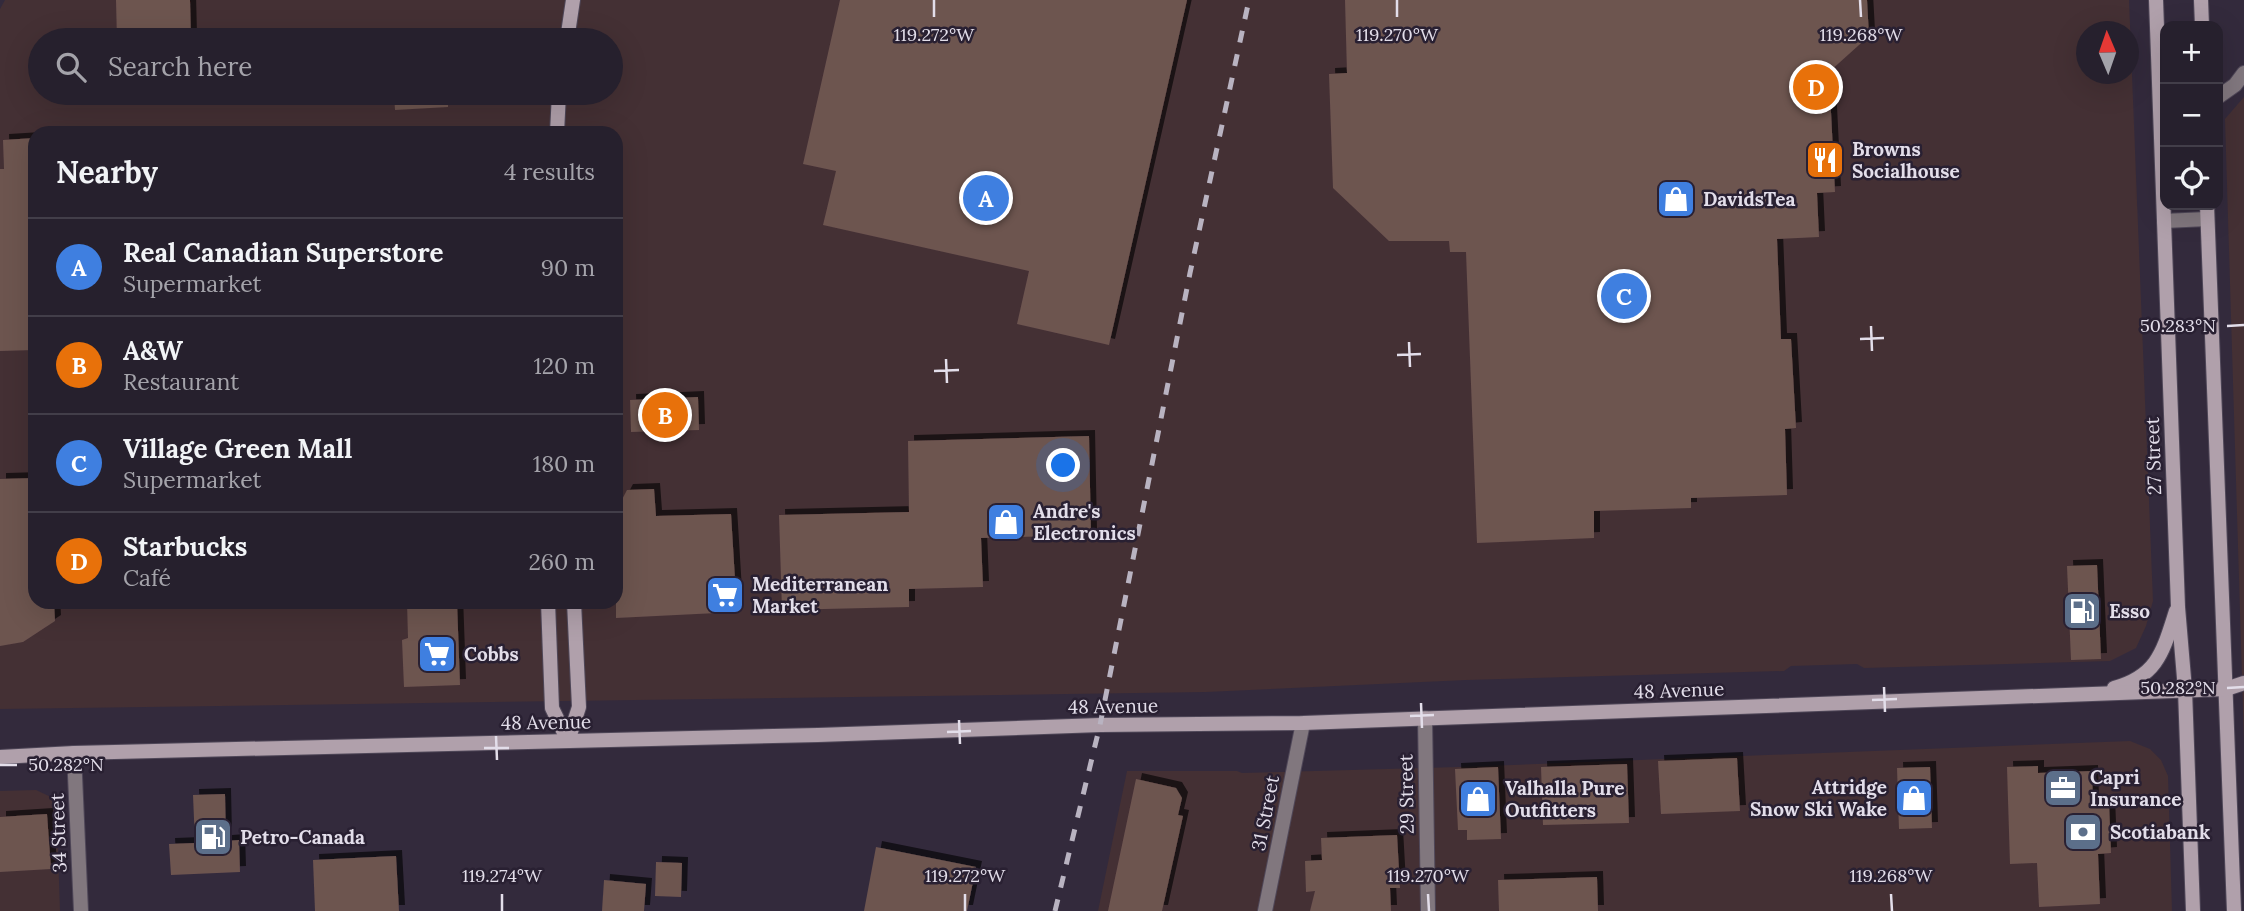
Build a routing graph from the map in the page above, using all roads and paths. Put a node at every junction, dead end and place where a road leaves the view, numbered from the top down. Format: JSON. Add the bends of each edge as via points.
{"nodes":[{"id":1,"x":573,"y":0,"type":"edge"},
{"id":2,"x":2156,"y":0,"type":"edge"},
{"id":3,"x":2201,"y":0,"type":"edge"},
{"id":4,"x":2202,"y":21,"type":"edge"},
{"id":5,"x":569,"y":28,"type":"edge"},
{"id":6,"x":2244,"y":73,"type":"edge"},
{"id":7,"x":2223,"y":93,"type":"edge"},
{"id":8,"x":558,"y":105,"type":"edge"},
{"id":9,"x":557,"y":126,"type":"edge"},
{"id":10,"x":2207,"y":212,"type":"edge"},
{"id":11,"x":2164,"y":220,"type":"junction"},
{"id":12,"x":2178,"y":607,"type":"junction"},
{"id":13,"x":548,"y":609,"type":"edge"},
{"id":14,"x":575,"y":609,"type":"edge"},
{"id":15,"x":2244,"y":683,"type":"edge"},
{"id":16,"x":2226,"y":689,"type":"junction"},
{"id":17,"x":2185,"y":690,"type":"junction"},
{"id":18,"x":2083,"y":696,"type":"junction"},
{"id":19,"x":2244,"y":697,"type":"edge"},
{"id":20,"x":1425,"y":718,"type":"junction"},
{"id":21,"x":1303,"y":723,"type":"junction"},
{"id":22,"x":568,"y":741,"type":"junction"},
{"id":23,"x":74,"y":752,"type":"junction"},
{"id":24,"x":0,"y":757,"type":"edge"},
{"id":25,"x":81,"y":911,"type":"edge"},
{"id":26,"x":1265,"y":911,"type":"edge"},
{"id":27,"x":1428,"y":911,"type":"edge"},
{"id":28,"x":2193,"y":911,"type":"edge"},
{"id":29,"x":2235,"y":911,"type":"edge"}],
"edges":[{"from":1,"to":5,"type":"main road"},
{"from":2,"to":11,"type":"main road","name":"27 Street"},
{"from":3,"to":4,"type":"main road"},
{"from":6,"to":7,"type":"street"},
{"from":8,"to":9,"type":"main road"},
{"from":10,"to":11,"type":"street"},
{"from":10,"to":16,"type":"main road"},
{"from":11,"to":12,"type":"main road","name":"27 Street"},
{"from":12,"to":17,"type":"main road","name":"27 Street"},
{"from":12,"to":18,"type":"main road","via":[[2158,661],[2134,682]]},
{"from":13,"to":22,"type":"main road","via":[[552,708]]},
{"from":14,"to":22,"type":"main road","via":[[579,708]]},
{"from":15,"to":16,"type":"main road","name":"48 Avenue"},
{"from":16,"to":17,"type":"main road","name":"48 Avenue"},
{"from":16,"to":19,"type":"main road","name":"48 Avenue"},
{"from":16,"to":29,"type":"main road"},
{"from":17,"to":18,"type":"main road","name":"48 Avenue"},
{"from":17,"to":28,"type":"main road","name":"27 Street"},
{"from":18,"to":20,"type":"main road","name":"48 Avenue"},
{"from":20,"to":21,"type":"main road","name":"48 Avenue"},
{"from":20,"to":27,"type":"street","name":"29 Street"},
{"from":21,"to":22,"type":"main road","name":"48 Avenue"},
{"from":21,"to":26,"type":"street","name":"31 Street"},
{"from":22,"to":23,"type":"main road","name":"48 Avenue"},
{"from":23,"to":24,"type":"main road","name":"48 Avenue"},
{"from":23,"to":25,"type":"street","name":"34 Street"}]}
